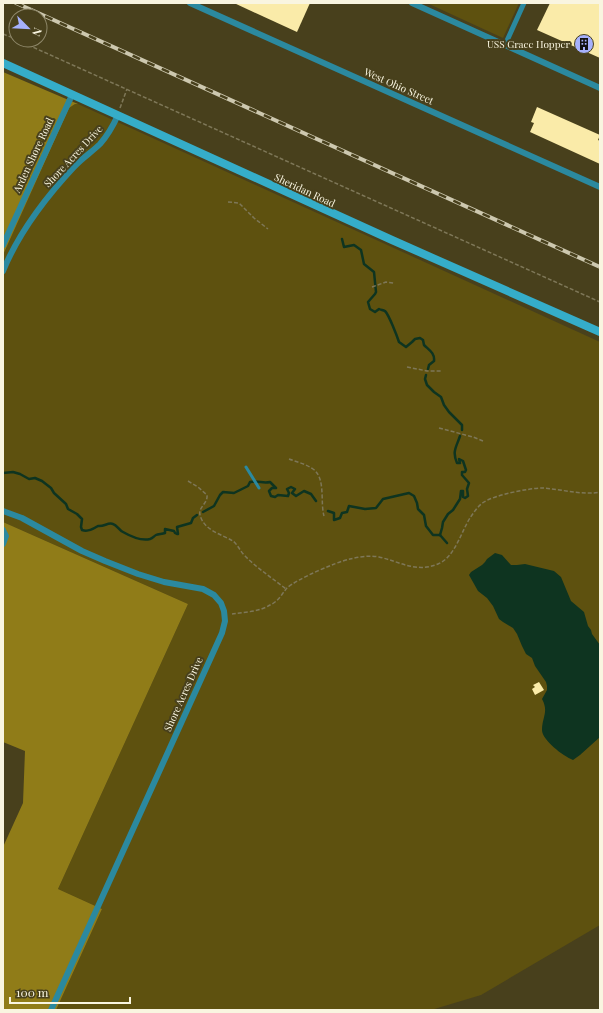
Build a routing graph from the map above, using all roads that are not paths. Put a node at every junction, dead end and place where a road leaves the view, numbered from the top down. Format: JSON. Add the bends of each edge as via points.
{"nodes":[{"id":1,"x":190,"y":3,"type":"edge"},
{"id":2,"x":412,"y":3,"type":"edge"},
{"id":3,"x":524,"y":3,"type":"edge"},
{"id":4,"x":505,"y":45,"type":"junction"},
{"id":5,"x":3,"y":63,"type":"edge"},
{"id":6,"x":600,"y":88,"type":"edge"},
{"id":7,"x":72,"y":95,"type":"junction"},
{"id":8,"x":118,"y":115,"type":"junction"},
{"id":9,"x":600,"y":187,"type":"edge"},
{"id":10,"x":3,"y":246,"type":"edge"},
{"id":11,"x":3,"y":271,"type":"edge"},
{"id":12,"x":600,"y":332,"type":"edge"},
{"id":13,"x":246,"y":467,"type":"dead end"},
{"id":14,"x":259,"y":488,"type":"dead end"},
{"id":15,"x":3,"y":511,"type":"edge"},
{"id":16,"x":3,"y":530,"type":"edge"},
{"id":17,"x":3,"y":544,"type":"edge"},
{"id":18,"x":51,"y":1010,"type":"edge"}],
"edges":[{"from":1,"to":9,"type":"street","name":"West Ohio Street"},
{"from":2,"to":4,"type":"street"},
{"from":3,"to":4,"type":"street"},
{"from":4,"to":6,"type":"street"},
{"from":5,"to":7,"type":"main road","name":"Sheridan Road"},
{"from":7,"to":8,"type":"main road","name":"Sheridan Road"},
{"from":7,"to":10,"type":"street","name":"Arden Shore Road"},
{"from":8,"to":11,"type":"street","name":"Shore Acres Drive","via":[[112,129],[67,174],[34,216]]},
{"from":8,"to":12,"type":"main road","name":"Sheridan Road"},
{"from":13,"to":14,"type":"lane"},
{"from":15,"to":18,"type":"street","name":"Shore Acres Drive","via":[[22,518],[82,551],[138,574],[164,582],[204,589],[221,603],[225,621],[222,633]]},
{"from":16,"to":17,"type":"street","via":[[6,536]]}]}
